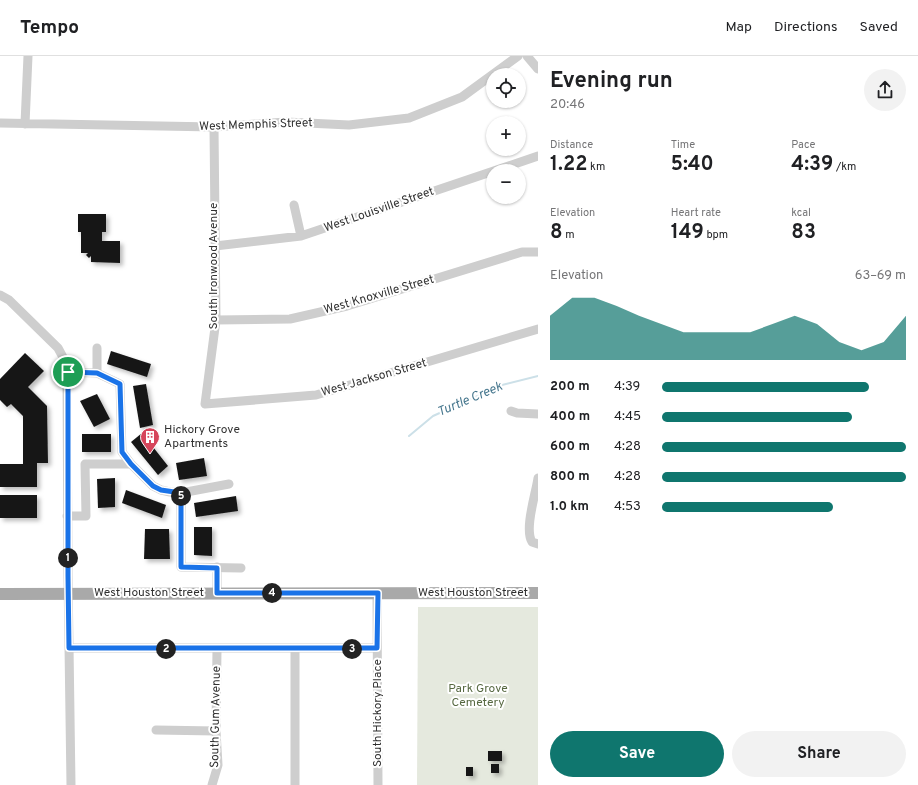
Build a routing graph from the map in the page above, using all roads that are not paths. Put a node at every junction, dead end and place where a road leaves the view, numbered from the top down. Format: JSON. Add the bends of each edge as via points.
{"nodes":[{"id":1,"x":28,"y":56,"type":"edge"},
{"id":2,"x":518,"y":56,"type":"edge"},
{"id":3,"x":527,"y":56,"type":"edge"},
{"id":4,"x":538,"y":69,"type":"edge"},
{"id":5,"x":0,"y":123,"type":"edge"},
{"id":6,"x":25,"y":124,"type":"junction"},
{"id":7,"x":214,"y":127,"type":"junction"},
{"id":8,"x":538,"y":156,"type":"edge"},
{"id":9,"x":294,"y":205,"type":"dead end"},
{"id":10,"x":301,"y":236,"type":"junction"},
{"id":11,"x":216,"y":246,"type":"junction"},
{"id":12,"x":538,"y":252,"type":"edge"},
{"id":13,"x":2,"y":296,"type":"edge"},
{"id":14,"x":216,"y":320,"type":"junction"},
{"id":15,"x":538,"y":329,"type":"edge"},
{"id":16,"x":97,"y":348,"type":"dead end"},
{"id":17,"x":68,"y":372,"type":"junction"},
{"id":18,"x":97,"y":373,"type":"junction"},
{"id":19,"x":205,"y":404,"type":"joint"},
{"id":20,"x":510,"y":411,"type":"dead end"},
{"id":21,"x":538,"y":414,"type":"edge"},
{"id":22,"x":131,"y":464,"type":"junction"},
{"id":23,"x":229,"y":484,"type":"dead end"},
{"id":24,"x":538,"y":484,"type":"edge"},
{"id":25,"x":181,"y":493,"type":"junction"},
{"id":26,"x":68,"y":516,"type":"junction"},
{"id":27,"x":535,"y":543,"type":"edge"},
{"id":28,"x":217,"y":568,"type":"junction"},
{"id":29,"x":241,"y":568,"type":"dead end"},
{"id":30,"x":538,"y":592,"type":"edge"},
{"id":31,"x":68,"y":593,"type":"junction"},
{"id":32,"x":217,"y":593,"type":"junction"},
{"id":33,"x":378,"y":593,"type":"junction"},
{"id":34,"x":0,"y":594,"type":"edge"},
{"id":35,"x":69,"y":648,"type":"junction"},
{"id":36,"x":377,"y":648,"type":"junction"},
{"id":37,"x":217,"y":649,"type":"junction"},
{"id":38,"x":295,"y":649,"type":"junction"},
{"id":39,"x":156,"y":730,"type":"dead end"},
{"id":40,"x":216,"y":731,"type":"junction"},
{"id":41,"x":71,"y":785,"type":"edge"},
{"id":42,"x":212,"y":785,"type":"edge"},
{"id":43,"x":295,"y":785,"type":"edge"},
{"id":44,"x":378,"y":785,"type":"edge"}],
"edges":[{"from":1,"to":6,"type":"street"},
{"from":2,"to":7,"type":"street","name":"West Memphis Street","via":[[462,97],[409,118],[348,125],[286,122]]},
{"from":3,"to":4,"type":"street"},
{"from":5,"to":6,"type":"street","name":"West Memphis Street"},
{"from":6,"to":7,"type":"street","name":"West Memphis Street"},
{"from":7,"to":11,"type":"street","name":"South Ironwood Avenue"},
{"from":8,"to":10,"type":"street","name":"West Louisville Street"},
{"from":9,"to":10,"type":"street"},
{"from":10,"to":11,"type":"street","name":"West Louisville Street"},
{"from":11,"to":14,"type":"street","name":"South Ironwood Avenue"},
{"from":12,"to":14,"type":"street","name":"West Knoxville Street","via":[[522,252],[347,306],[290,319]]},
{"from":13,"to":17,"type":"street","via":[[58,348],[66,361]]},
{"from":14,"to":19,"type":"street","name":"South Ironwood Avenue"},
{"from":15,"to":19,"type":"street","name":"West Jackson Street","via":[[316,395]]},
{"from":16,"to":18,"type":"street"},
{"from":17,"to":18,"type":"street"},
{"from":17,"to":26,"type":"street"},
{"from":18,"to":22,"type":"street","via":[[120,384],[122,452]]},
{"from":20,"to":21,"type":"street"},
{"from":22,"to":25,"type":"street","via":[[153,486]]},
{"from":22,"to":26,"type":"street","via":[[85,464],[86,516]]},
{"from":23,"to":25,"type":"street"},
{"from":24,"to":27,"type":"street","via":[[530,535]]},
{"from":25,"to":28,"type":"street","via":[[181,567]]},
{"from":26,"to":31,"type":"street"},
{"from":28,"to":29,"type":"street"},
{"from":28,"to":32,"type":"street"},
{"from":30,"to":33,"type":"main road","name":"West Houston Street"},
{"from":31,"to":32,"type":"main road","name":"West Houston Street"},
{"from":31,"to":34,"type":"main road","name":"West Houston Street"},
{"from":31,"to":35,"type":"street"},
{"from":32,"to":33,"type":"main road","name":"West Houston Street"},
{"from":33,"to":36,"type":"street","name":"South Hickory Place"},
{"from":35,"to":37,"type":"street"},
{"from":35,"to":41,"type":"street"},
{"from":36,"to":38,"type":"street"},
{"from":36,"to":44,"type":"street","name":"South Hickory Place"},
{"from":37,"to":38,"type":"street"},
{"from":37,"to":40,"type":"street","name":"South Gum Avenue"},
{"from":38,"to":43,"type":"street"},
{"from":39,"to":40,"type":"street"},
{"from":40,"to":42,"type":"street","name":"South Gum Avenue","via":[[218,765]]}]}
